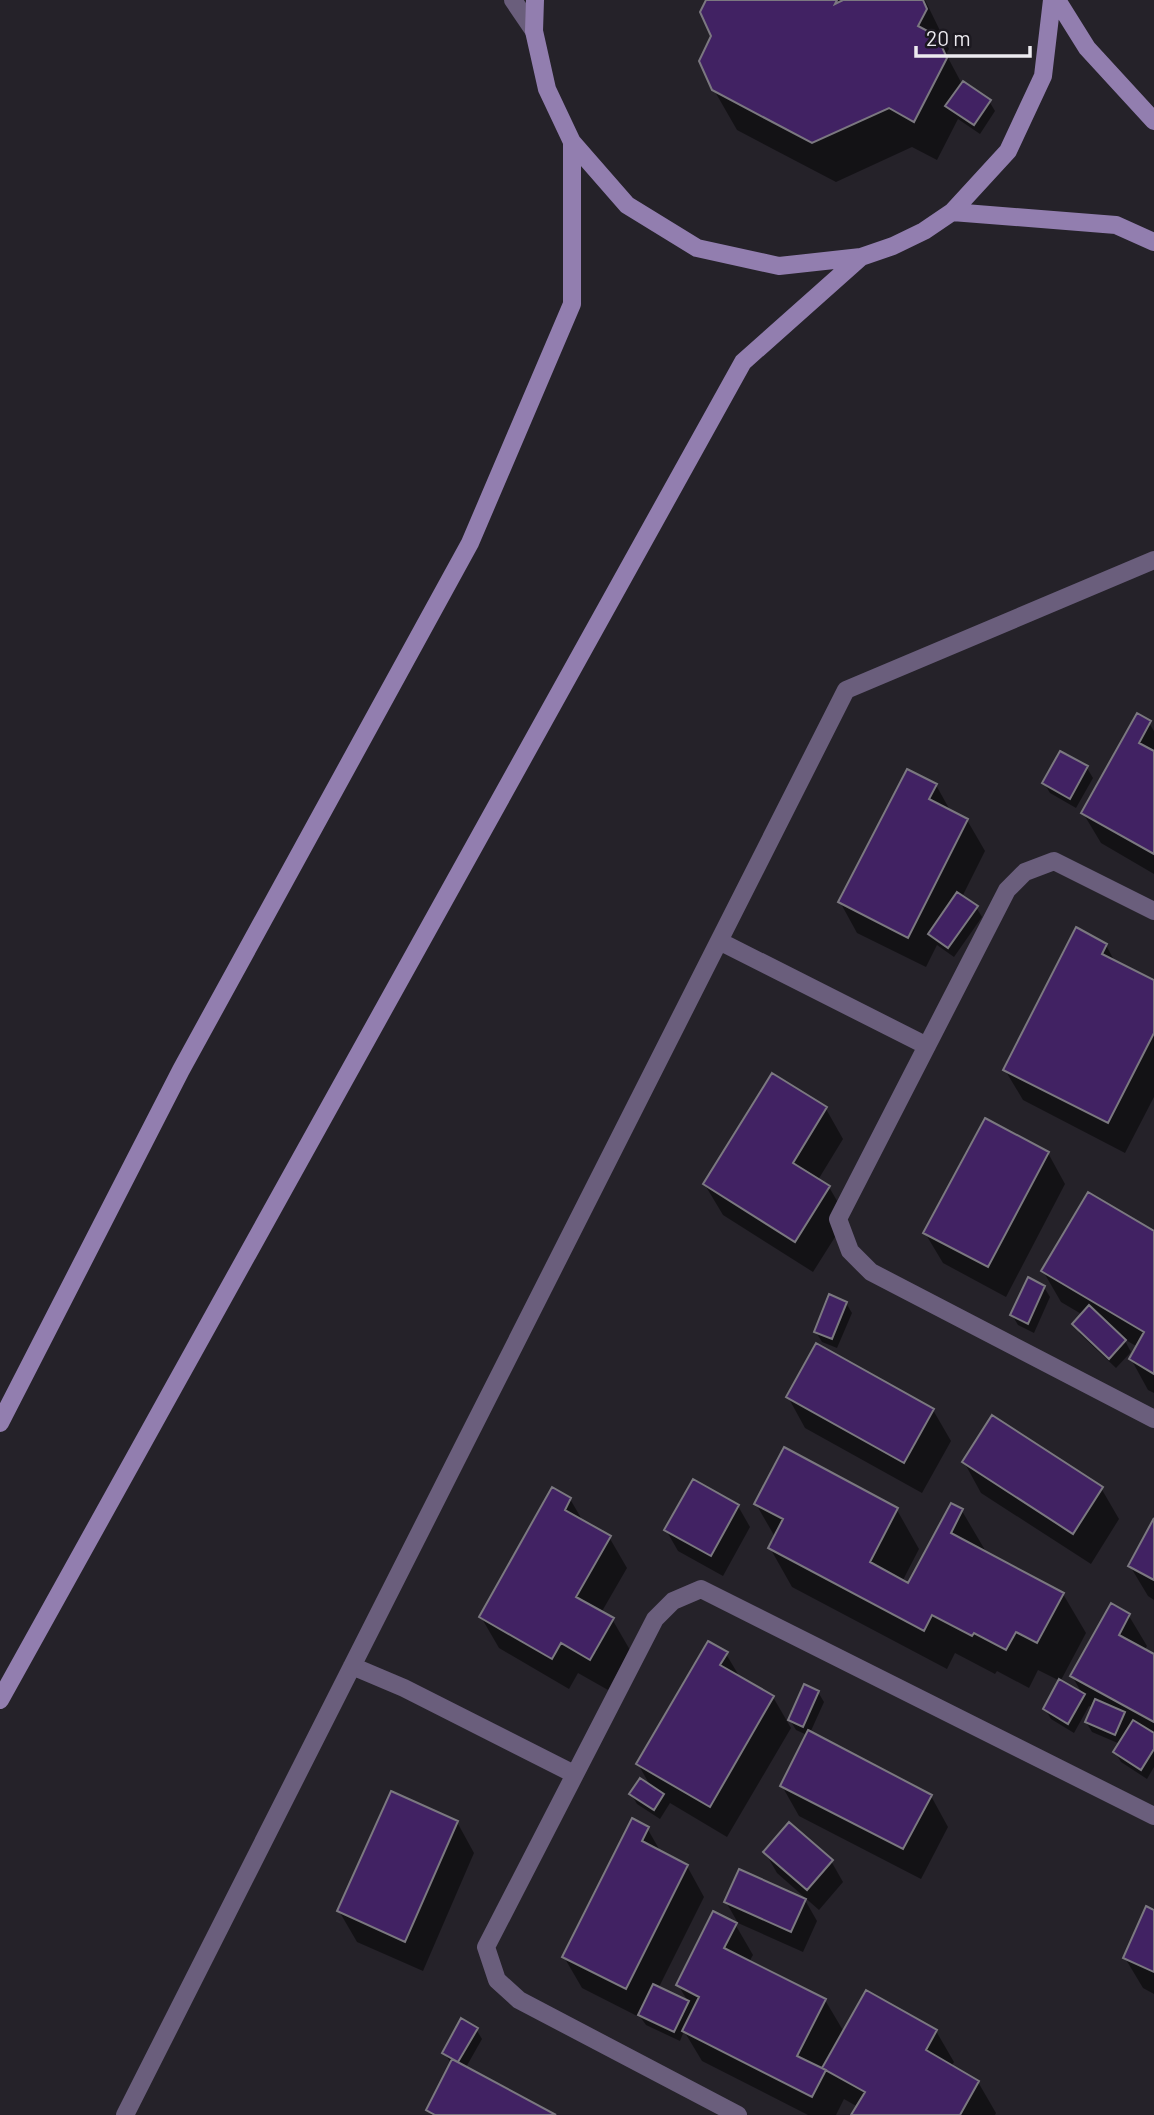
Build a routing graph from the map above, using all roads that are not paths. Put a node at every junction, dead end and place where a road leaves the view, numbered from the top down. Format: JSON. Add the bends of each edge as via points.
{"nodes":[{"id":1,"x":513,"y":0,"type":"edge"},
{"id":2,"x":535,"y":0,"type":"edge"},
{"id":3,"x":1054,"y":0,"type":"edge"},
{"id":4,"x":534,"y":31,"type":"junction"},
{"id":5,"x":1154,"y":121,"type":"edge"},
{"id":6,"x":572,"y":142,"type":"junction"},
{"id":7,"x":953,"y":212,"type":"junction"},
{"id":8,"x":1154,"y":242,"type":"edge"},
{"id":9,"x":861,"y":257,"type":"junction"},
{"id":10,"x":1154,"y":560,"type":"edge"},
{"id":11,"x":1154,"y":911,"type":"edge"},
{"id":12,"x":719,"y":941,"type":"junction"},
{"id":13,"x":927,"y":1046,"type":"junction"},
{"id":14,"x":1154,"y":1419,"type":"edge"},
{"id":15,"x":0,"y":1423,"type":"edge"},
{"id":16,"x":352,"y":1666,"type":"junction"},
{"id":17,"x":0,"y":1700,"type":"edge"},
{"id":18,"x":575,"y":1774,"type":"junction"},
{"id":19,"x":1154,"y":1816,"type":"edge"},
{"id":20,"x":125,"y":2115,"type":"edge"},
{"id":21,"x":738,"y":2115,"type":"edge"}],
"edges":[{"from":1,"to":4,"type":"street"},
{"from":2,"to":4,"type":"street"},
{"from":3,"to":5,"type":"street","via":[[1087,48]]},
{"from":3,"to":7,"type":"street","via":[[1043,76],[1014,139]]},
{"from":4,"to":6,"type":"street","via":[[547,89]]},
{"from":6,"to":9,"type":"street","via":[[627,205],[697,248],[779,266]]},
{"from":6,"to":15,"type":"street","via":[[572,304],[470,543],[181,1070]]},
{"from":7,"to":8,"type":"street","via":[[1116,225]]},
{"from":7,"to":9,"type":"street","via":[[924,231]]},
{"from":9,"to":17,"type":"street","via":[[743,362]]},
{"from":10,"to":12,"type":"street","via":[[845,690]]},
{"from":11,"to":13,"type":"street","via":[[1054,861],[1025,872],[1007,890]]},
{"from":12,"to":13,"type":"street"},
{"from":12,"to":16,"type":"street"},
{"from":13,"to":14,"type":"street","via":[[838,1219],[849,1251],[871,1272]]},
{"from":16,"to":18,"type":"street"},
{"from":16,"to":20,"type":"street"},
{"from":18,"to":19,"type":"street","via":[[654,1619],[673,1601],[701,1590]]},
{"from":18,"to":21,"type":"street","via":[[485,1947],[497,1980],[519,2000]]}]}
